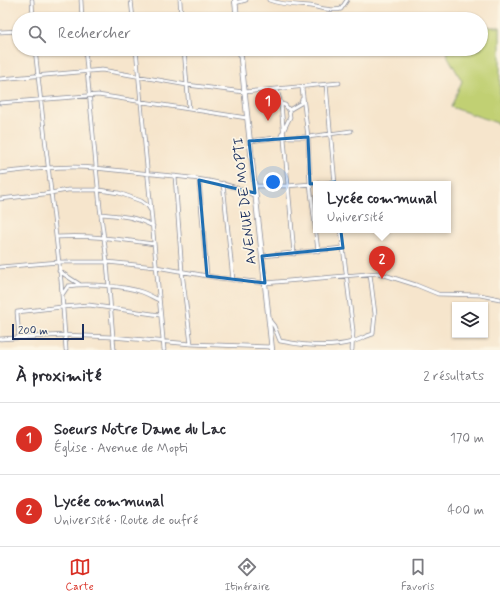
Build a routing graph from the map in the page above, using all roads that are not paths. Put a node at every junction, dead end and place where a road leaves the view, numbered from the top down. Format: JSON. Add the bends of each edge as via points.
{"nodes":[{"id":1,"x":32,"y":0,"type":"edge"},
{"id":2,"x":81,"y":0,"type":"edge"},
{"id":3,"x":131,"y":0,"type":"edge"},
{"id":4,"x":180,"y":0,"type":"edge"},
{"id":5,"x":246,"y":0,"type":"edge"},
{"id":6,"x":269,"y":0,"type":"edge"},
{"id":7,"x":347,"y":0,"type":"edge"},
{"id":8,"x":235,"y":1,"type":"edge"},
{"id":9,"x":33,"y":12,"type":"edge"},
{"id":10,"x":82,"y":12,"type":"edge"},
{"id":11,"x":132,"y":12,"type":"edge"},
{"id":12,"x":181,"y":12,"type":"edge"},
{"id":13,"x":236,"y":12,"type":"edge"},
{"id":14,"x":12,"y":31,"type":"edge"},
{"id":15,"x":0,"y":32,"type":"edge"},
{"id":16,"x":36,"y":56,"type":"edge"},
{"id":17,"x":86,"y":56,"type":"edge"},
{"id":18,"x":137,"y":56,"type":"edge"},
{"id":19,"x":185,"y":56,"type":"edge"},
{"id":20,"x":241,"y":56,"type":"edge"},
{"id":21,"x":88,"y":72,"type":"junction"},
{"id":22,"x":38,"y":76,"type":"junction"},
{"id":23,"x":139,"y":77,"type":"junction"},
{"id":24,"x":0,"y":79,"type":"edge"},
{"id":25,"x":340,"y":83,"type":"dead end"},
{"id":26,"x":326,"y":84,"type":"junction"},
{"id":27,"x":187,"y":85,"type":"junction"},
{"id":28,"x":302,"y":88,"type":"junction"},
{"id":29,"x":277,"y":90,"type":"junction"},
{"id":30,"x":244,"y":92,"type":"junction"},
{"id":31,"x":90,"y":95,"type":"junction"},
{"id":32,"x":303,"y":97,"type":"junction"},
{"id":33,"x":40,"y":100,"type":"junction"},
{"id":34,"x":141,"y":101,"type":"junction"},
{"id":35,"x":0,"y":104,"type":"edge"},
{"id":36,"x":281,"y":104,"type":"junction"},
{"id":37,"x":189,"y":109,"type":"junction"},
{"id":38,"x":289,"y":110,"type":"junction"},
{"id":39,"x":247,"y":118,"type":"junction"},
{"id":40,"x":284,"y":130,"type":"junction"},
{"id":41,"x":351,"y":131,"type":"dead end"},
{"id":42,"x":331,"y":133,"type":"junction"},
{"id":43,"x":308,"y":137,"type":"junction"},
{"id":44,"x":280,"y":138,"type":"junction"},
{"id":45,"x":284,"y":138,"type":"junction"},
{"id":46,"x":249,"y":141,"type":"junction"},
{"id":47,"x":49,"y":168,"type":"junction"},
{"id":48,"x":97,"y":168,"type":"junction"},
{"id":49,"x":0,"y":173,"type":"edge"},
{"id":50,"x":148,"y":174,"type":"junction"},
{"id":51,"x":175,"y":176,"type":"junction"},
{"id":52,"x":199,"y":180,"type":"junction"},
{"id":53,"x":335,"y":181,"type":"edge"},
{"id":54,"x":223,"y":184,"type":"junction"},
{"id":55,"x":310,"y":184,"type":"junction"},
{"id":56,"x":313,"y":184,"type":"edge"},
{"id":57,"x":255,"y":186,"type":"junction"},
{"id":58,"x":287,"y":186,"type":"junction"},
{"id":59,"x":99,"y":190,"type":"junction"},
{"id":60,"x":51,"y":193,"type":"junction"},
{"id":61,"x":255,"y":196,"type":"junction"},
{"id":62,"x":0,"y":199,"type":"edge"},
{"id":63,"x":313,"y":209,"type":"edge"},
{"id":64,"x":152,"y":212,"type":"junction"},
{"id":65,"x":101,"y":214,"type":"junction"},
{"id":66,"x":141,"y":220,"type":"junction"},
{"id":67,"x":152,"y":220,"type":"junction"},
{"id":68,"x":153,"y":226,"type":"junction"},
{"id":69,"x":316,"y":233,"type":"edge"},
{"id":70,"x":340,"y":233,"type":"edge"},
{"id":71,"x":56,"y":237,"type":"junction"},
{"id":72,"x":104,"y":237,"type":"junction"},
{"id":73,"x":154,"y":244,"type":"junction"},
{"id":74,"x":342,"y":248,"type":"junction"},
{"id":75,"x":318,"y":251,"type":"junction"},
{"id":76,"x":294,"y":254,"type":"junction"},
{"id":77,"x":262,"y":256,"type":"junction"},
{"id":78,"x":58,"y":262,"type":"junction"},
{"id":79,"x":107,"y":262,"type":"junction"},
{"id":80,"x":0,"y":267,"type":"edge"},
{"id":81,"x":156,"y":267,"type":"junction"},
{"id":82,"x":60,"y":271,"type":"junction"},
{"id":83,"x":182,"y":272,"type":"junction"},
{"id":84,"x":370,"y":274,"type":"junction"},
{"id":85,"x":207,"y":276,"type":"junction"},
{"id":86,"x":346,"y":276,"type":"junction"},
{"id":87,"x":233,"y":280,"type":"junction"},
{"id":88,"x":265,"y":283,"type":"junction"},
{"id":89,"x":79,"y":284,"type":"junction"},
{"id":90,"x":109,"y":287,"type":"junction"},
{"id":91,"x":62,"y":295,"type":"junction"},
{"id":92,"x":159,"y":300,"type":"junction"},
{"id":93,"x":500,"y":300,"type":"edge"},
{"id":94,"x":62,"y":307,"type":"junction"},
{"id":95,"x":110,"y":308,"type":"junction"},
{"id":96,"x":160,"y":315,"type":"junction"},
{"id":97,"x":269,"y":320,"type":"junction"},
{"id":98,"x":64,"y":335,"type":"junction"},
{"id":99,"x":112,"y":337,"type":"junction"},
{"id":100,"x":19,"y":338,"type":"junction"},
{"id":101,"x":0,"y":340,"type":"edge"},
{"id":102,"x":163,"y":341,"type":"junction"},
{"id":103,"x":352,"y":342,"type":"junction"},
{"id":104,"x":191,"y":344,"type":"junction"},
{"id":105,"x":272,"y":349,"type":"edge"},
{"id":106,"x":66,"y":350,"type":"edge"},
{"id":107,"x":114,"y":350,"type":"edge"},
{"id":108,"x":164,"y":350,"type":"edge"},
{"id":109,"x":352,"y":350,"type":"edge"}],
"edges":[{"from":1,"to":9,"type":"street"},
{"from":2,"to":10,"type":"street"},
{"from":3,"to":11,"type":"street"},
{"from":4,"to":12,"type":"street"},
{"from":5,"to":8,"type":"street"},
{"from":6,"to":7,"type":"street","via":[[335,10],[341,9]]},
{"from":8,"to":13,"type":"main road"},
{"from":14,"to":15,"type":"street"},
{"from":16,"to":22,"type":"street"},
{"from":17,"to":21,"type":"street"},
{"from":18,"to":23,"type":"street"},
{"from":19,"to":27,"type":"street"},
{"from":20,"to":30,"type":"main road","name":"AVENUE DE MOPTI"},
{"from":21,"to":22,"type":"street"},
{"from":21,"to":23,"type":"street","via":[[102,70]]},
{"from":21,"to":31,"type":"street"},
{"from":22,"to":24,"type":"street"},
{"from":22,"to":33,"type":"street"},
{"from":23,"to":27,"type":"street"},
{"from":23,"to":34,"type":"street"},
{"from":25,"to":26,"type":"street"},
{"from":26,"to":28,"type":"street"},
{"from":26,"to":42,"type":"street"},
{"from":27,"to":30,"type":"street"},
{"from":27,"to":37,"type":"street"},
{"from":28,"to":29,"type":"street"},
{"from":28,"to":32,"type":"street"},
{"from":29,"to":30,"type":"street"},
{"from":29,"to":36,"type":"street"},
{"from":30,"to":39,"type":"main road","name":"AVENUE DE MOPTI"},
{"from":31,"to":33,"type":"street"},
{"from":31,"to":34,"type":"street"},
{"from":31,"to":48,"type":"street"},
{"from":32,"to":38,"type":"street","via":[[301,103]]},
{"from":32,"to":43,"type":"street"},
{"from":33,"to":35,"type":"street"},
{"from":33,"to":47,"type":"street"},
{"from":34,"to":37,"type":"street"},
{"from":34,"to":50,"type":"street"},
{"from":36,"to":38,"type":"street"},
{"from":36,"to":40,"type":"street"},
{"from":37,"to":39,"type":"street"},
{"from":38,"to":40,"type":"street","via":[[290,116]]},
{"from":39,"to":46,"type":"main road","name":"AVENUE DE MOPTI"},
{"from":40,"to":44,"type":"street"},
{"from":40,"to":45,"type":"street"},
{"from":41,"to":42,"type":"street"},
{"from":42,"to":43,"type":"street"},
{"from":42,"to":53,"type":"street"},
{"from":43,"to":45,"type":"street"},
{"from":43,"to":55,"type":"street"},
{"from":44,"to":45,"type":"street"},
{"from":44,"to":46,"type":"street"},
{"from":45,"to":58,"type":"street"},
{"from":46,"to":57,"type":"main road","name":"AVENUE DE MOPTI"},
{"from":47,"to":48,"type":"street"},
{"from":47,"to":49,"type":"street"},
{"from":47,"to":60,"type":"street"},
{"from":48,"to":50,"type":"street"},
{"from":48,"to":59,"type":"street"},
{"from":50,"to":51,"type":"street"},
{"from":50,"to":64,"type":"street"},
{"from":51,"to":52,"type":"street"},
{"from":51,"to":83,"type":"street"},
{"from":52,"to":54,"type":"street"},
{"from":52,"to":85,"type":"street"},
{"from":54,"to":61,"type":"street","via":[[246,190]]},
{"from":54,"to":87,"type":"street"},
{"from":55,"to":56,"type":"street"},
{"from":55,"to":58,"type":"street"},
{"from":55,"to":63,"type":"street"},
{"from":57,"to":58,"type":"street"},
{"from":57,"to":61,"type":"main road","name":"AVENUE DE MOPTI"},
{"from":58,"to":76,"type":"street"},
{"from":59,"to":60,"type":"street"},
{"from":59,"to":64,"type":"street","via":[[119,193],[141,201]]},
{"from":59,"to":65,"type":"street"},
{"from":60,"to":62,"type":"street"},
{"from":60,"to":71,"type":"street"},
{"from":61,"to":77,"type":"main road","name":"AVENUE DE MOPTI"},
{"from":64,"to":67,"type":"street"},
{"from":65,"to":66,"type":"street"},
{"from":65,"to":72,"type":"street"},
{"from":66,"to":67,"type":"street"},
{"from":66,"to":68,"type":"street"},
{"from":67,"to":68,"type":"street"},
{"from":68,"to":73,"type":"street"},
{"from":69,"to":75,"type":"street"},
{"from":70,"to":74,"type":"street"},
{"from":71,"to":72,"type":"street"},
{"from":71,"to":78,"type":"street"},
{"from":72,"to":73,"type":"street"},
{"from":72,"to":79,"type":"street"},
{"from":73,"to":81,"type":"street"},
{"from":74,"to":75,"type":"street"},
{"from":74,"to":86,"type":"street"},
{"from":75,"to":76,"type":"street"},
{"from":76,"to":77,"type":"street"},
{"from":77,"to":88,"type":"main road","name":"AVENUE DE MOPTI"},
{"from":78,"to":79,"type":"street"},
{"from":78,"to":80,"type":"street"},
{"from":78,"to":82,"type":"street"},
{"from":79,"to":81,"type":"street"},
{"from":79,"to":90,"type":"street"},
{"from":81,"to":83,"type":"street"},
{"from":81,"to":92,"type":"street"},
{"from":82,"to":89,"type":"street"},
{"from":82,"to":91,"type":"street"},
{"from":83,"to":85,"type":"street"},
{"from":83,"to":104,"type":"street"},
{"from":84,"to":86,"type":"street"},
{"from":84,"to":93,"type":"street","via":[[378,273],[438,294],[480,295]]},
{"from":84,"to":103,"type":"street","via":[[375,314],[373,334]]},
{"from":85,"to":87,"type":"street"},
{"from":86,"to":88,"type":"street"},
{"from":86,"to":103,"type":"street"},
{"from":87,"to":88,"type":"street"},
{"from":88,"to":97,"type":"main road","name":"AVENUE DE MOPTI"},
{"from":89,"to":90,"type":"street"},
{"from":89,"to":91,"type":"street","via":[[68,286]]},
{"from":90,"to":92,"type":"street","via":[[127,288]]},
{"from":90,"to":95,"type":"street"},
{"from":91,"to":94,"type":"street"},
{"from":92,"to":96,"type":"street"},
{"from":94,"to":95,"type":"street"},
{"from":94,"to":98,"type":"street"},
{"from":94,"to":100,"type":"street","via":[[17,312]]},
{"from":95,"to":96,"type":"street"},
{"from":95,"to":99,"type":"street"},
{"from":96,"to":102,"type":"street"},
{"from":97,"to":103,"type":"street","via":[[280,341],[315,345]]},
{"from":97,"to":105,"type":"main road","name":"AVENUE DE MOPTI"},
{"from":98,"to":99,"type":"street"},
{"from":98,"to":100,"type":"street"},
{"from":98,"to":106,"type":"street"},
{"from":99,"to":102,"type":"street"},
{"from":99,"to":107,"type":"street"},
{"from":100,"to":101,"type":"street"},
{"from":102,"to":104,"type":"street"},
{"from":102,"to":108,"type":"street"},
{"from":103,"to":109,"type":"street"},
{"from":104,"to":105,"type":"street"}]}
